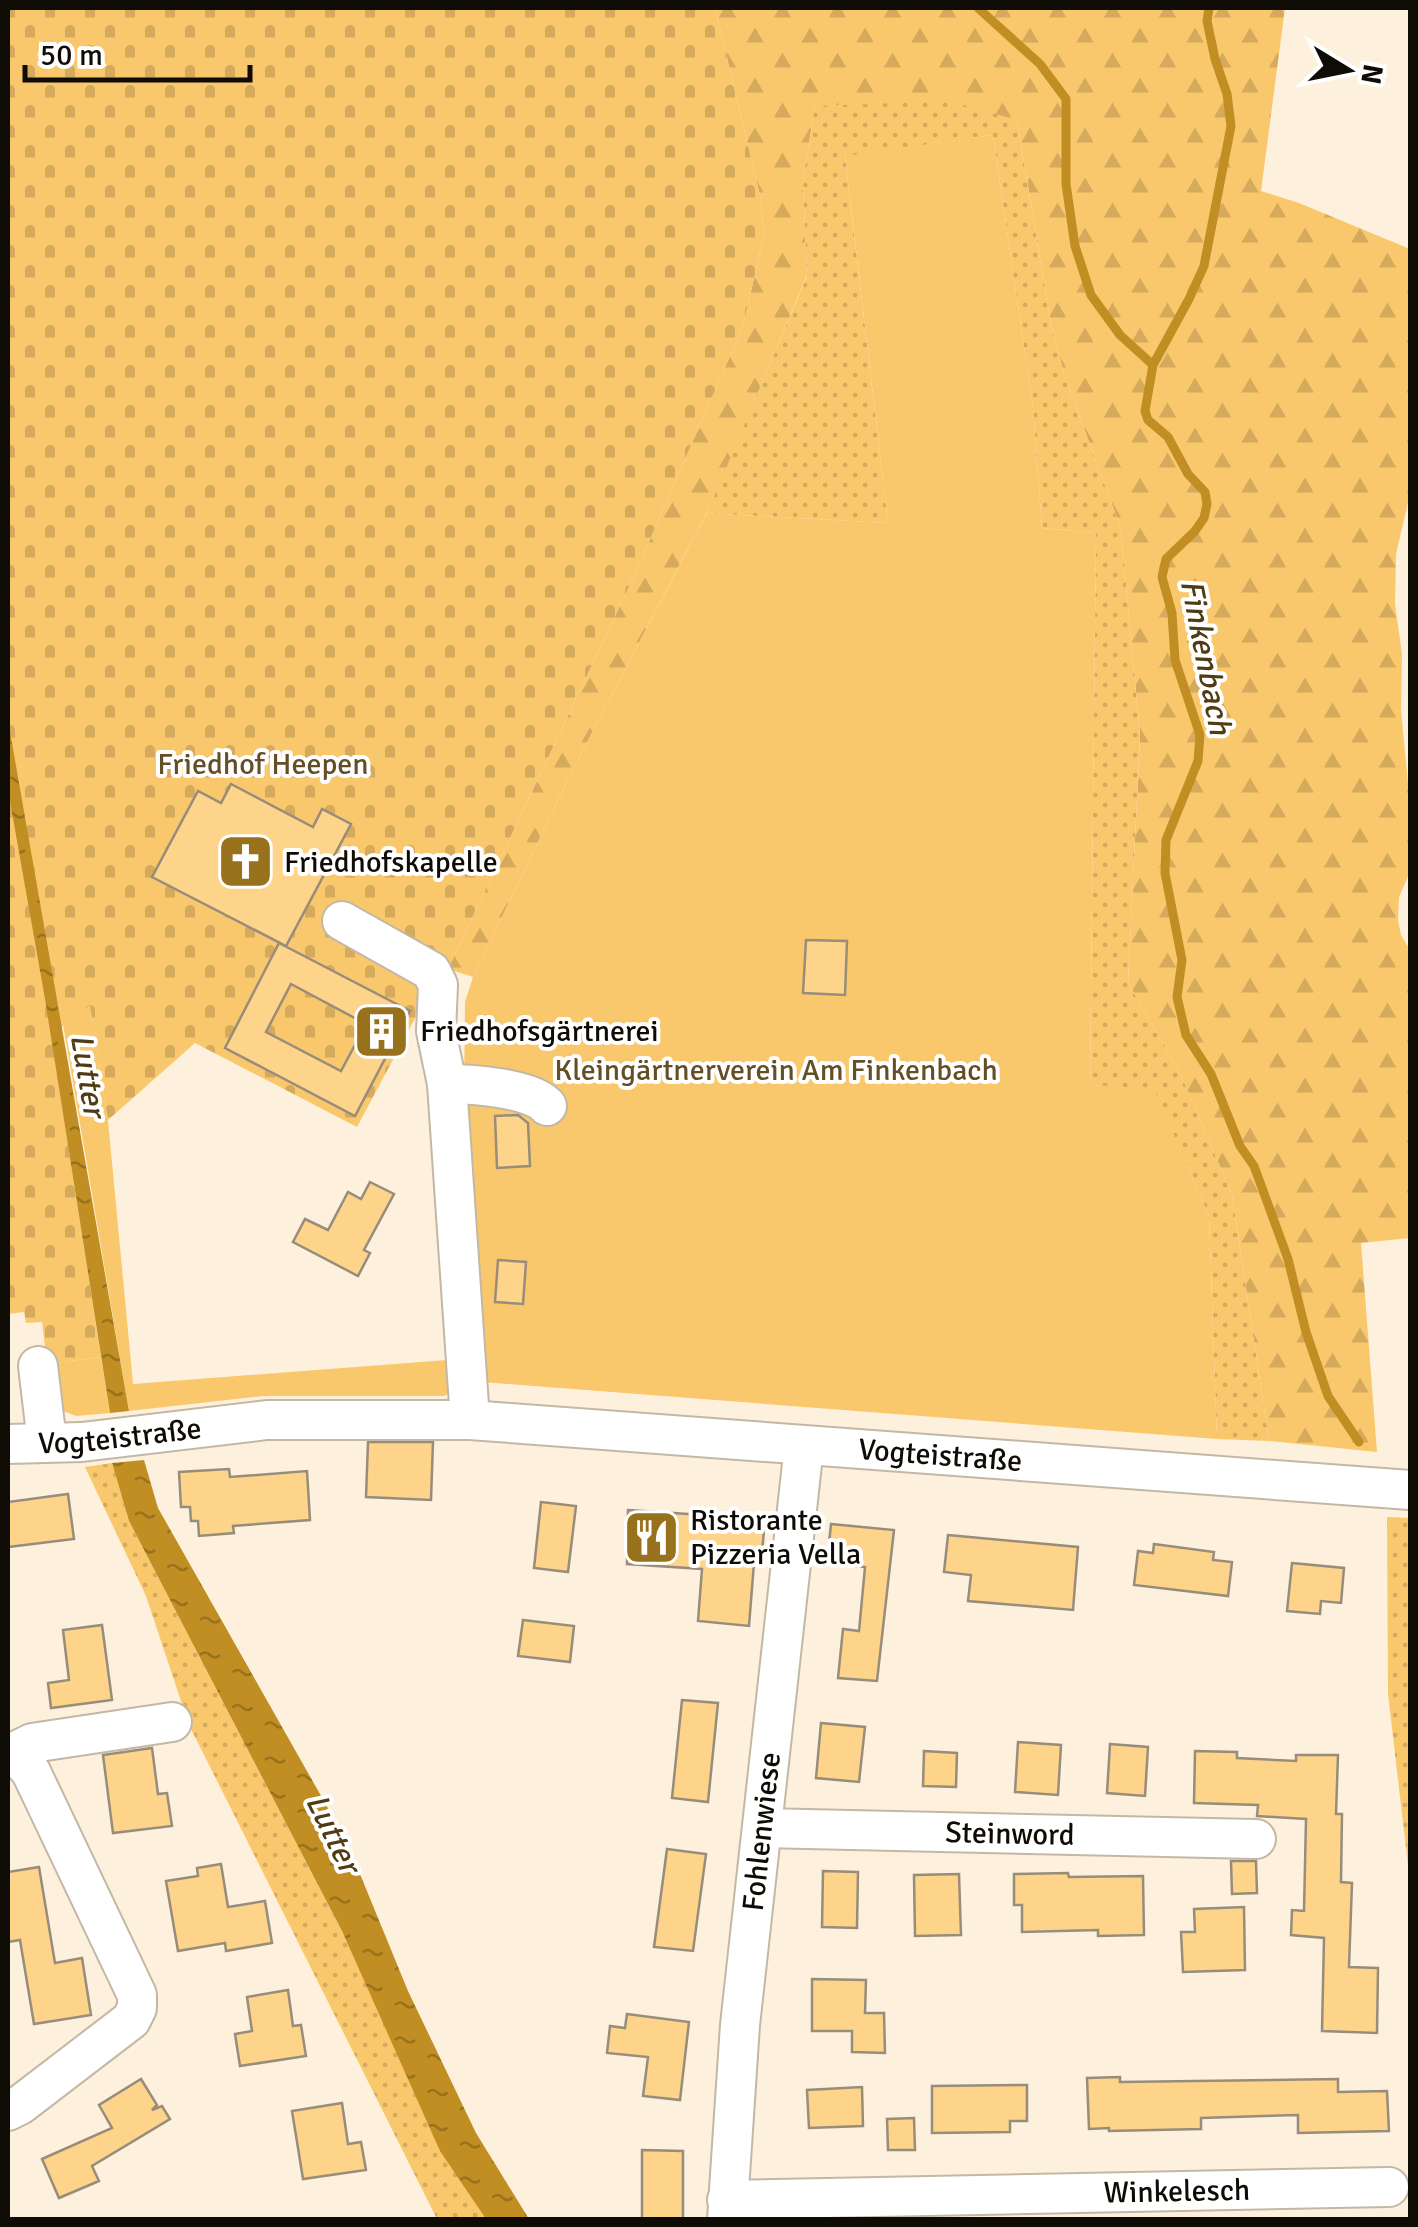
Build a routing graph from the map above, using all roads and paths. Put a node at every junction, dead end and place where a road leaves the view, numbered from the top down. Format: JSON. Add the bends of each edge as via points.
{"nodes":[{"id":1,"x":342,"y":920,"type":"dead end"},
{"id":2,"x":447,"y":1084,"type":"junction"},
{"id":3,"x":546,"y":1106,"type":"dead end"},
{"id":4,"x":38,"y":1366,"type":"dead end"},
{"id":5,"x":470,"y":1420,"type":"junction"},
{"id":6,"x":47,"y":1442,"type":"junction"},
{"id":7,"x":8,"y":1444,"type":"edge"},
{"id":8,"x":804,"y":1446,"type":"junction"},
{"id":9,"x":1410,"y":1490,"type":"edge"},
{"id":10,"x":172,"y":1722,"type":"dead end"},
{"id":11,"x":10,"y":1753,"type":"edge"},
{"id":12,"x":762,"y":1828,"type":"junction"},
{"id":13,"x":1256,"y":1839,"type":"dead end"},
{"id":14,"x":8,"y":2111,"type":"edge"},
{"id":15,"x":1389,"y":2187,"type":"dead end"},
{"id":16,"x":727,"y":2210,"type":"edge"}],
"edges":[{"from":1,"to":2,"type":"street","via":[[431,971],[438,984],[436,1032]]},
{"from":2,"to":3,"type":"street","via":[[538,1097]]},
{"from":2,"to":5,"type":"street"},
{"from":4,"to":6,"type":"street"},
{"from":5,"to":6,"type":"street","name":"Vogteistraße","via":[[266,1420]]},
{"from":5,"to":8,"type":"street","name":"Vogteistraße"},
{"from":6,"to":7,"type":"street","name":"Vogteistraße"},
{"from":8,"to":9,"type":"street","name":"Vogteistraße"},
{"from":8,"to":12,"type":"street","name":"Fohlenwiese"},
{"from":10,"to":11,"type":"street","via":[[32,1743]]},
{"from":11,"to":14,"type":"street","via":[[31,1772],[137,1994],[137,2008],[131,2020]]},
{"from":12,"to":13,"type":"street","name":"Steinword"},
{"from":12,"to":16,"type":"street","name":"Fohlenwiese"},
{"from":15,"to":16,"type":"street","name":"Winkelesch"}]}
